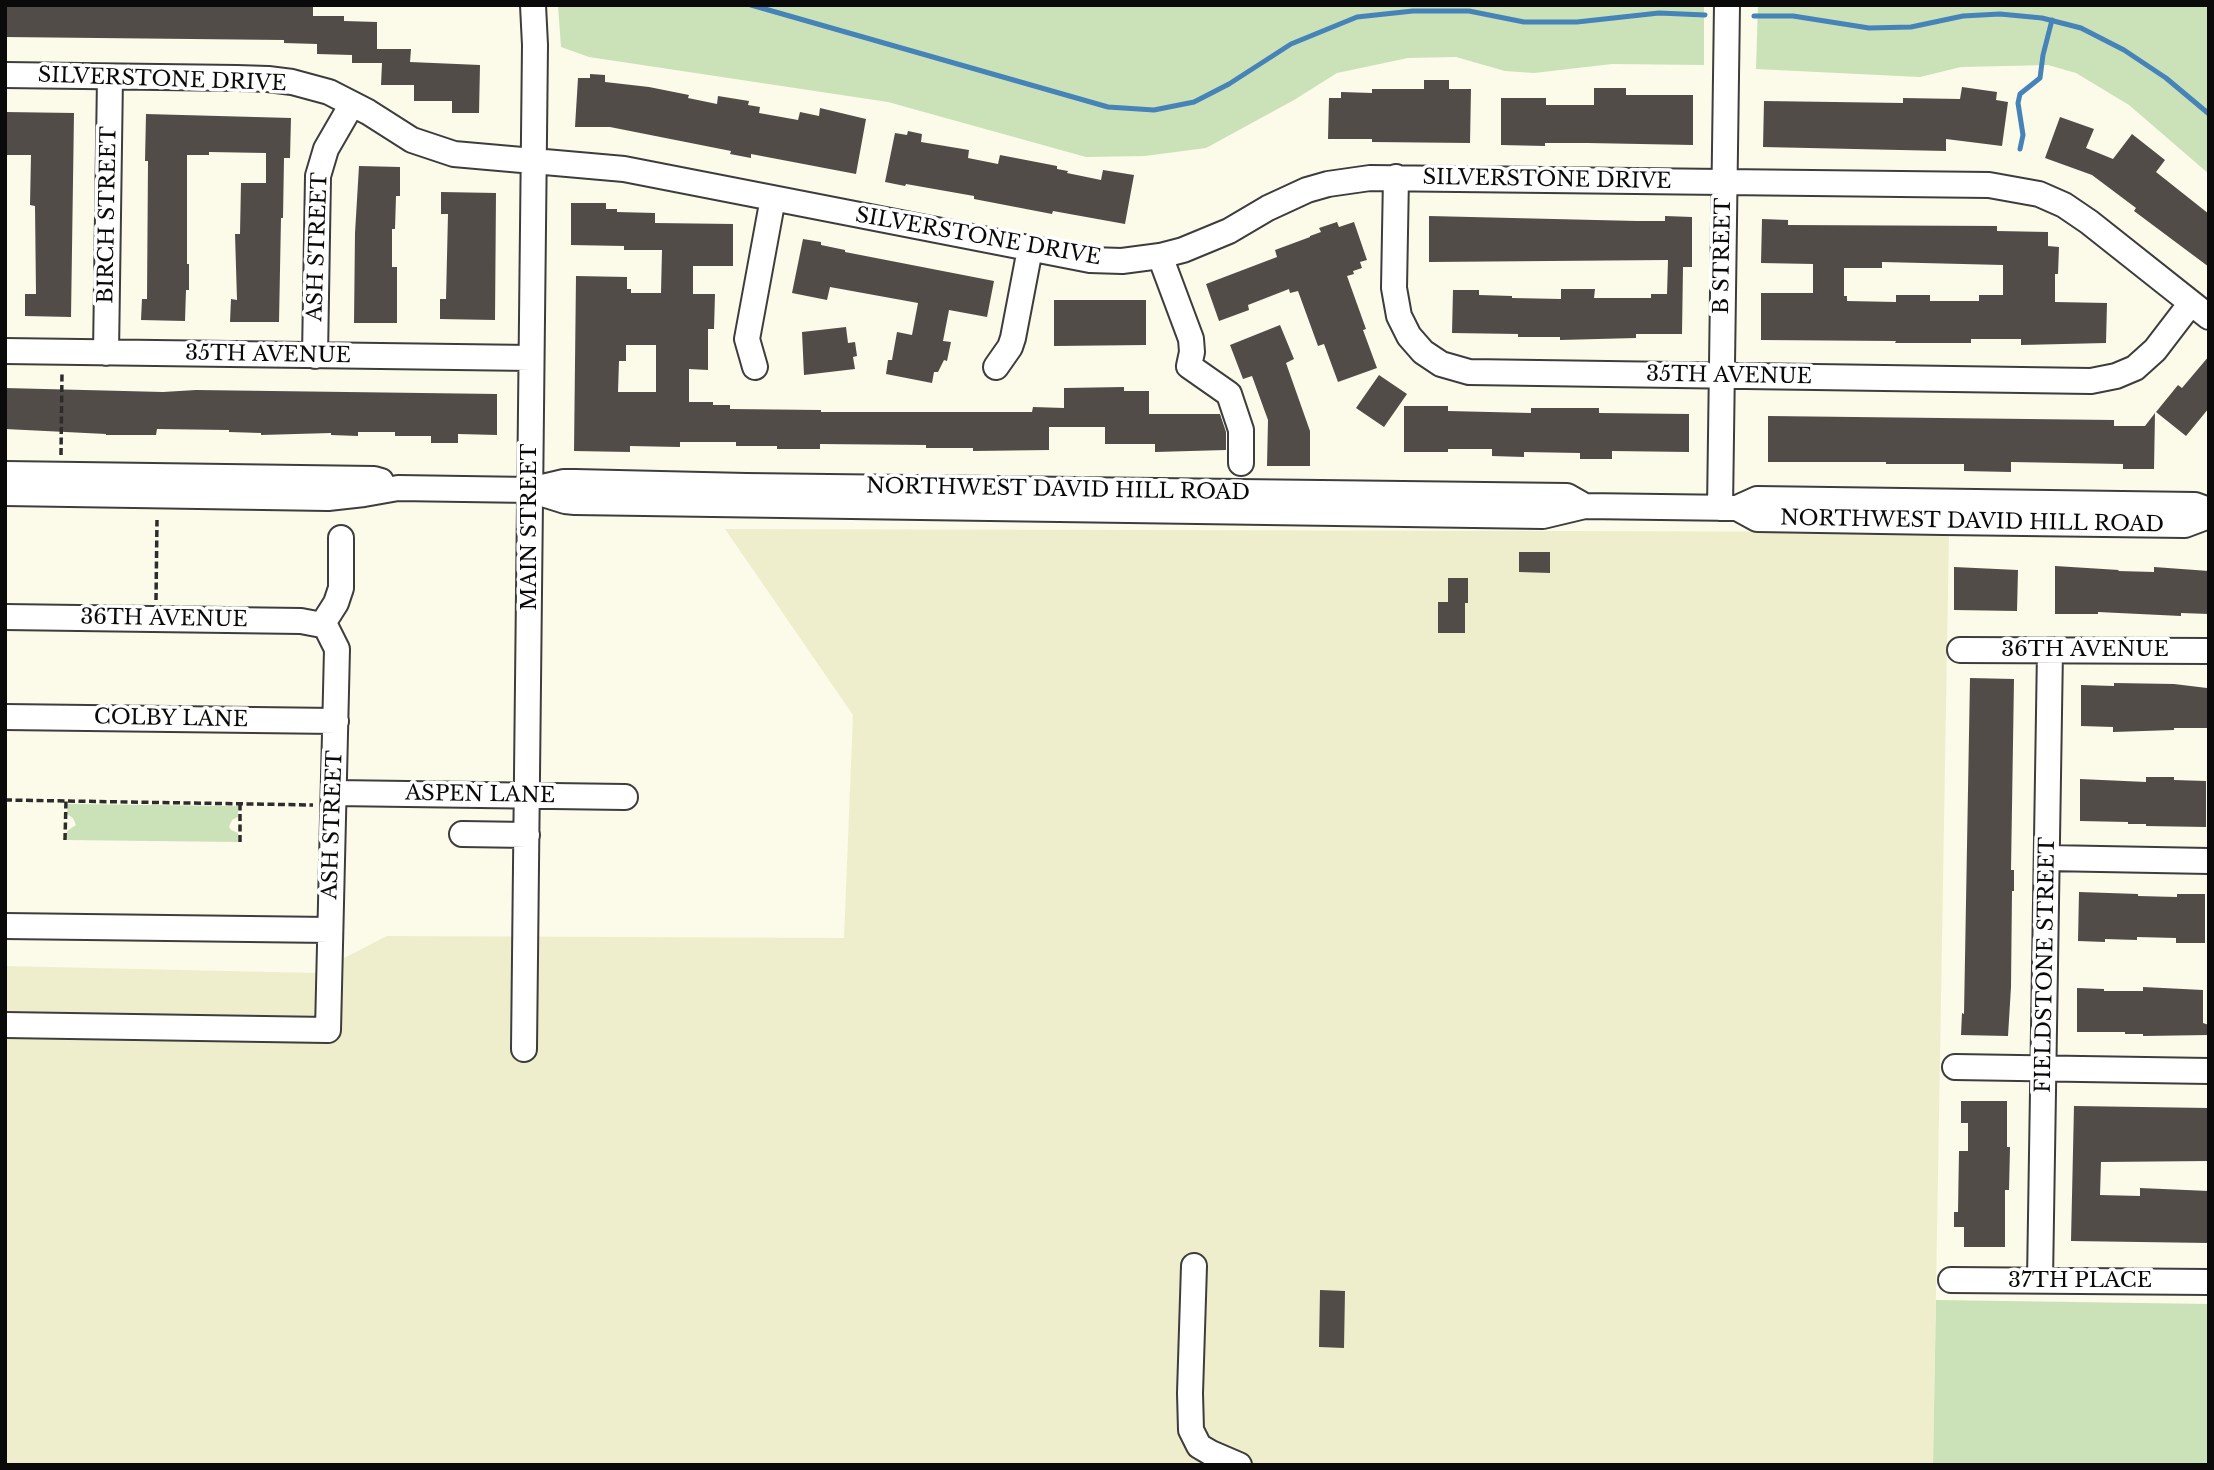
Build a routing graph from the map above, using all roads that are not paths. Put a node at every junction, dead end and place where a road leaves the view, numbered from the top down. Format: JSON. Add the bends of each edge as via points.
{"nodes":[{"id":1,"x":533,"y":5,"type":"edge"},
{"id":2,"x":1727,"y":5,"type":"edge"},
{"id":3,"x":5,"y":75,"type":"edge"},
{"id":4,"x":110,"y":77,"type":"junction"},
{"id":5,"x":352,"y":104,"type":"junction"},
{"id":6,"x":533,"y":160,"type":"junction"},
{"id":7,"x":1396,"y":177,"type":"junction"},
{"id":8,"x":1725,"y":182,"type":"junction"},
{"id":9,"x":773,"y":198,"type":"junction"},
{"id":10,"x":1030,"y":249,"type":"junction"},
{"id":11,"x":1160,"y":256,"type":"junction"},
{"id":12,"x":2200,"y":310,"type":"edge"},
{"id":13,"x":5,"y":351,"type":"edge"},
{"id":14,"x":106,"y":353,"type":"junction"},
{"id":15,"x":316,"y":356,"type":"junction"},
{"id":16,"x":531,"y":358,"type":"junction"},
{"id":17,"x":755,"y":367,"type":"dead end"},
{"id":18,"x":996,"y":367,"type":"dead end"},
{"id":19,"x":1722,"y":375,"type":"junction"},
{"id":20,"x":1241,"y":463,"type":"dead end"},
{"id":21,"x":5,"y":474,"type":"edge"},
{"id":22,"x":398,"y":488,"type":"junction"},
{"id":23,"x":530,"y":490,"type":"junction"},
{"id":24,"x":5,"y":493,"type":"edge"},
{"id":25,"x":1729,"y":508,"type":"junction"},
{"id":26,"x":2209,"y":510,"type":"edge"},
{"id":27,"x":2209,"y":516,"type":"edge"},
{"id":28,"x":341,"y":538,"type":"dead end"},
{"id":29,"x":5,"y":617,"type":"edge"},
{"id":30,"x":322,"y":625,"type":"junction"},
{"id":31,"x":1960,"y":650,"type":"dead end"},
{"id":32,"x":2050,"y":650,"type":"junction"},
{"id":33,"x":2209,"y":651,"type":"edge"},
{"id":34,"x":5,"y":717,"type":"edge"},
{"id":35,"x":336,"y":720,"type":"junction"},
{"id":36,"x":335,"y":793,"type":"junction"},
{"id":37,"x":527,"y":796,"type":"junction"},
{"id":38,"x":625,"y":797,"type":"dead end"},
{"id":39,"x":462,"y":834,"type":"dead end"},
{"id":40,"x":527,"y":835,"type":"junction"},
{"id":41,"x":2047,"y":858,"type":"junction"},
{"id":42,"x":2209,"y":861,"type":"edge"},
{"id":43,"x":5,"y":926,"type":"edge"},
{"id":44,"x":330,"y":930,"type":"junction"},
{"id":45,"x":5,"y":1026,"type":"edge"},
{"id":46,"x":524,"y":1049,"type":"dead end"},
{"id":47,"x":1955,"y":1067,"type":"dead end"},
{"id":48,"x":2044,"y":1068,"type":"junction"},
{"id":49,"x":2209,"y":1071,"type":"edge"},
{"id":50,"x":1194,"y":1266,"type":"dead end"},
{"id":51,"x":1951,"y":1280,"type":"dead end"},
{"id":52,"x":2040,"y":1280,"type":"junction"},
{"id":53,"x":2209,"y":1282,"type":"edge"},
{"id":54,"x":1239,"y":1465,"type":"edge"}],
"edges":[{"from":1,"to":6,"type":"street","name":"MAIN STREET"},
{"from":2,"to":8,"type":"street","name":"B STREET"},
{"from":3,"to":4,"type":"street","name":"SILVERSTONE DRIVE"},
{"from":4,"to":5,"type":"street","name":"SILVERSTONE DRIVE","via":[[268,79],[314,87]]},
{"from":4,"to":14,"type":"street","name":"BIRCH STREET"},
{"from":5,"to":6,"type":"street","name":"SILVERSTONE DRIVE","via":[[421,144],[462,155]]},
{"from":5,"to":15,"type":"street","name":"ASH STREET","via":[[326,149],[318,176]]},
{"from":6,"to":9,"type":"street","name":"SILVERSTONE DRIVE","via":[[624,169]]},
{"from":6,"to":16,"type":"street","name":"MAIN STREET"},
{"from":7,"to":8,"type":"street","name":"SILVERSTONE DRIVE"},
{"from":7,"to":11,"type":"street","name":"SILVERSTONE DRIVE","via":[[1349,180],[1307,190],[1207,242]]},
{"from":7,"to":19,"type":"street","name":"35TH AVENUE","via":[[1397,309],[1413,341],[1435,360],[1469,372]]},
{"from":8,"to":12,"type":"street","name":"SILVERSTONE DRIVE","via":[[1989,185],[2039,194],[2077,213]]},
{"from":8,"to":19,"type":"street","name":"B STREET"},
{"from":9,"to":10,"type":"street","name":"SILVERSTONE DRIVE"},
{"from":9,"to":17,"type":"street","via":[[747,339]]},
{"from":10,"to":11,"type":"street","name":"SILVERSTONE DRIVE","via":[[1090,260]]},
{"from":10,"to":18,"type":"street","via":[[1013,338]]},
{"from":11,"to":20,"type":"street","via":[[1191,339],[1189,366],[1229,394],[1241,430]]},
{"from":12,"to":19,"type":"street","name":"35TH AVENUE","via":[[2144,361],[2126,372],[2091,381]]},
{"from":13,"to":14,"type":"street","name":"35TH AVENUE"},
{"from":14,"to":15,"type":"street","name":"35TH AVENUE"},
{"from":15,"to":16,"type":"street","name":"35TH AVENUE"},
{"from":16,"to":23,"type":"street","name":"MAIN STREET"},
{"from":19,"to":25,"type":"street","name":"B STREET"},
{"from":21,"to":22,"type":"street","name":"NORTHWEST DAVID HILL ROAD","via":[[374,479]]},
{"from":22,"to":23,"type":"street","name":"NORTHWEST DAVID HILL ROAD"},
{"from":22,"to":24,"type":"street","name":"NORTHWEST DAVID HILL ROAD","via":[[328,498]]},
{"from":23,"to":25,"type":"street","name":"NORTHWEST DAVID HILL ROAD","via":[[575,482],[1567,496],[1585,506]]},
{"from":23,"to":37,"type":"street","name":"MAIN STREET"},
{"from":25,"to":26,"type":"street","name":"NORTHWEST DAVID HILL ROAD","via":[[1757,499],[2195,505]]},
{"from":25,"to":27,"type":"street","name":"NORTHWEST DAVID HILL ROAD","via":[[1757,519],[2185,525]]},
{"from":28,"to":30,"type":"street","via":[[341,588]]},
{"from":29,"to":30,"type":"street","name":"36TH AVENUE"},
{"from":30,"to":35,"type":"street","name":"ASH STREET","via":[[337,649]]},
{"from":31,"to":32,"type":"street","name":"36TH AVENUE"},
{"from":32,"to":33,"type":"street","name":"36TH AVENUE"},
{"from":32,"to":41,"type":"street","name":"FIELDSTONE STREET"},
{"from":34,"to":35,"type":"street","name":"COLBY LANE"},
{"from":35,"to":36,"type":"street","name":"ASH STREET"},
{"from":36,"to":37,"type":"street","name":"ASPEN LANE"},
{"from":36,"to":44,"type":"street","name":"ASH STREET"},
{"from":37,"to":38,"type":"street","name":"ASPEN LANE"},
{"from":37,"to":40,"type":"street","name":"MAIN STREET"},
{"from":39,"to":40,"type":"street"},
{"from":40,"to":46,"type":"street","name":"MAIN STREET"},
{"from":41,"to":42,"type":"street"},
{"from":41,"to":48,"type":"street","name":"FIELDSTONE STREET"},
{"from":43,"to":44,"type":"street"},
{"from":44,"to":45,"type":"street","name":"ASH STREET","via":[[328,1030]]},
{"from":47,"to":48,"type":"street"},
{"from":48,"to":49,"type":"street"},
{"from":48,"to":52,"type":"street","name":"FIELDSTONE STREET"},
{"from":50,"to":54,"type":"street","via":[[1191,1430],[1199,1446]]},
{"from":51,"to":52,"type":"street","name":"37TH PLACE"},
{"from":52,"to":53,"type":"street","name":"37TH PLACE"}]}
